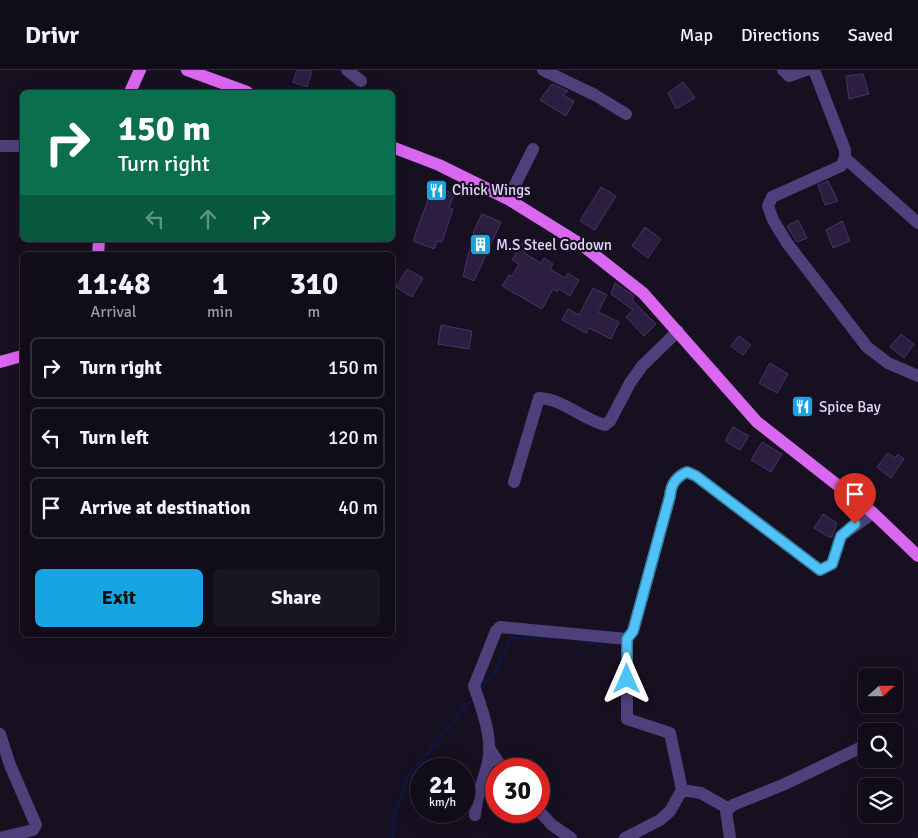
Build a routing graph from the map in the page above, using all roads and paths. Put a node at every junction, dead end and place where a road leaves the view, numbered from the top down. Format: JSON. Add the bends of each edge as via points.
{"nodes":[{"id":1,"x":140,"y":70,"type":"edge"},
{"id":2,"x":188,"y":70,"type":"edge"},
{"id":3,"x":347,"y":70,"type":"edge"},
{"id":4,"x":543,"y":70,"type":"edge"},
{"id":5,"x":783,"y":70,"type":"edge"},
{"id":6,"x":806,"y":70,"type":"edge"},
{"id":7,"x":814,"y":70,"type":"edge"},
{"id":8,"x":361,"y":81,"type":"dead end"},
{"id":9,"x":131,"y":90,"type":"edge"},
{"id":10,"x":242,"y":90,"type":"edge"},
{"id":11,"x":626,"y":114,"type":"dead end"},
{"id":12,"x":0,"y":146,"type":"edge"},
{"id":13,"x":20,"y":146,"type":"edge"},
{"id":14,"x":395,"y":148,"type":"edge"},
{"id":15,"x":533,"y":149,"type":"dead end"},
{"id":16,"x":845,"y":158,"type":"junction"},
{"id":17,"x":508,"y":199,"type":"junction"},
{"id":18,"x":918,"y":223,"type":"edge"},
{"id":19,"x":678,"y":331,"type":"junction"},
{"id":20,"x":20,"y":357,"type":"edge"},
{"id":21,"x":0,"y":362,"type":"edge"},
{"id":22,"x":918,"y":376,"type":"edge"},
{"id":23,"x":514,"y":482,"type":"dead end"},
{"id":24,"x":873,"y":513,"type":"junction"},
{"id":25,"x":918,"y":556,"type":"edge"},
{"id":26,"x":627,"y":639,"type":"junction"},
{"id":27,"x":0,"y":734,"type":"edge"},
{"id":28,"x":488,"y":746,"type":"junction"},
{"id":29,"x":858,"y":750,"type":"edge"},
{"id":30,"x":496,"y":758,"type":"edge"},
{"id":31,"x":682,"y":790,"type":"junction"},
{"id":32,"x":729,"y":808,"type":"junction"},
{"id":33,"x":475,"y":815,"type":"dead end"},
{"id":34,"x":550,"y":823,"type":"edge"},
{"id":35,"x":0,"y":838,"type":"edge"},
{"id":36,"x":571,"y":838,"type":"edge"},
{"id":37,"x":625,"y":838,"type":"edge"},
{"id":38,"x":730,"y":838,"type":"edge"}],
"edges":[{"from":1,"to":9,"type":"main road"},
{"from":2,"to":10,"type":"main road"},
{"from":3,"to":8,"type":"street"},
{"from":4,"to":11,"type":"street"},
{"from":5,"to":6,"type":"street","via":[[789,76]]},
{"from":7,"to":16,"type":"street","via":[[845,150]]},
{"from":12,"to":13,"type":"street"},
{"from":14,"to":17,"type":"main road","via":[[439,165]]},
{"from":15,"to":17,"type":"street"},
{"from":16,"to":18,"type":"street"},
{"from":16,"to":22,"type":"street","via":[[841,166],[772,197],[768,206],[787,243],[868,347],[888,363]]},
{"from":17,"to":19,"type":"main road","via":[[590,251],[643,293]]},
{"from":19,"to":23,"type":"street","via":[[642,366],[605,425],[591,421],[550,398],[539,398]]},
{"from":19,"to":24,"type":"main road","via":[[757,422]]},
{"from":20,"to":21,"type":"main road"},
{"from":24,"to":25,"type":"main road"},
{"from":24,"to":26,"type":"street","via":[[841,536],[832,564],[820,570],[696,476],[687,472],[680,475],[671,487],[633,631]]},
{"from":26,"to":28,"type":"street","via":[[500,627],[474,686]]},
{"from":26,"to":31,"type":"street","via":[[627,719],[670,733]]},
{"from":27,"to":35,"type":"street","via":[[36,825],[33,830]]},
{"from":28,"to":30,"type":"street"},
{"from":28,"to":33,"type":"street","via":[[489,761],[476,801]]},
{"from":29,"to":32,"type":"street"},
{"from":31,"to":32,"type":"street","via":[[701,793]]},
{"from":31,"to":37,"type":"street","via":[[670,811],[660,820]]},
{"from":32,"to":38,"type":"street","via":[[726,812]]},
{"from":34,"to":36,"type":"street"}]}
